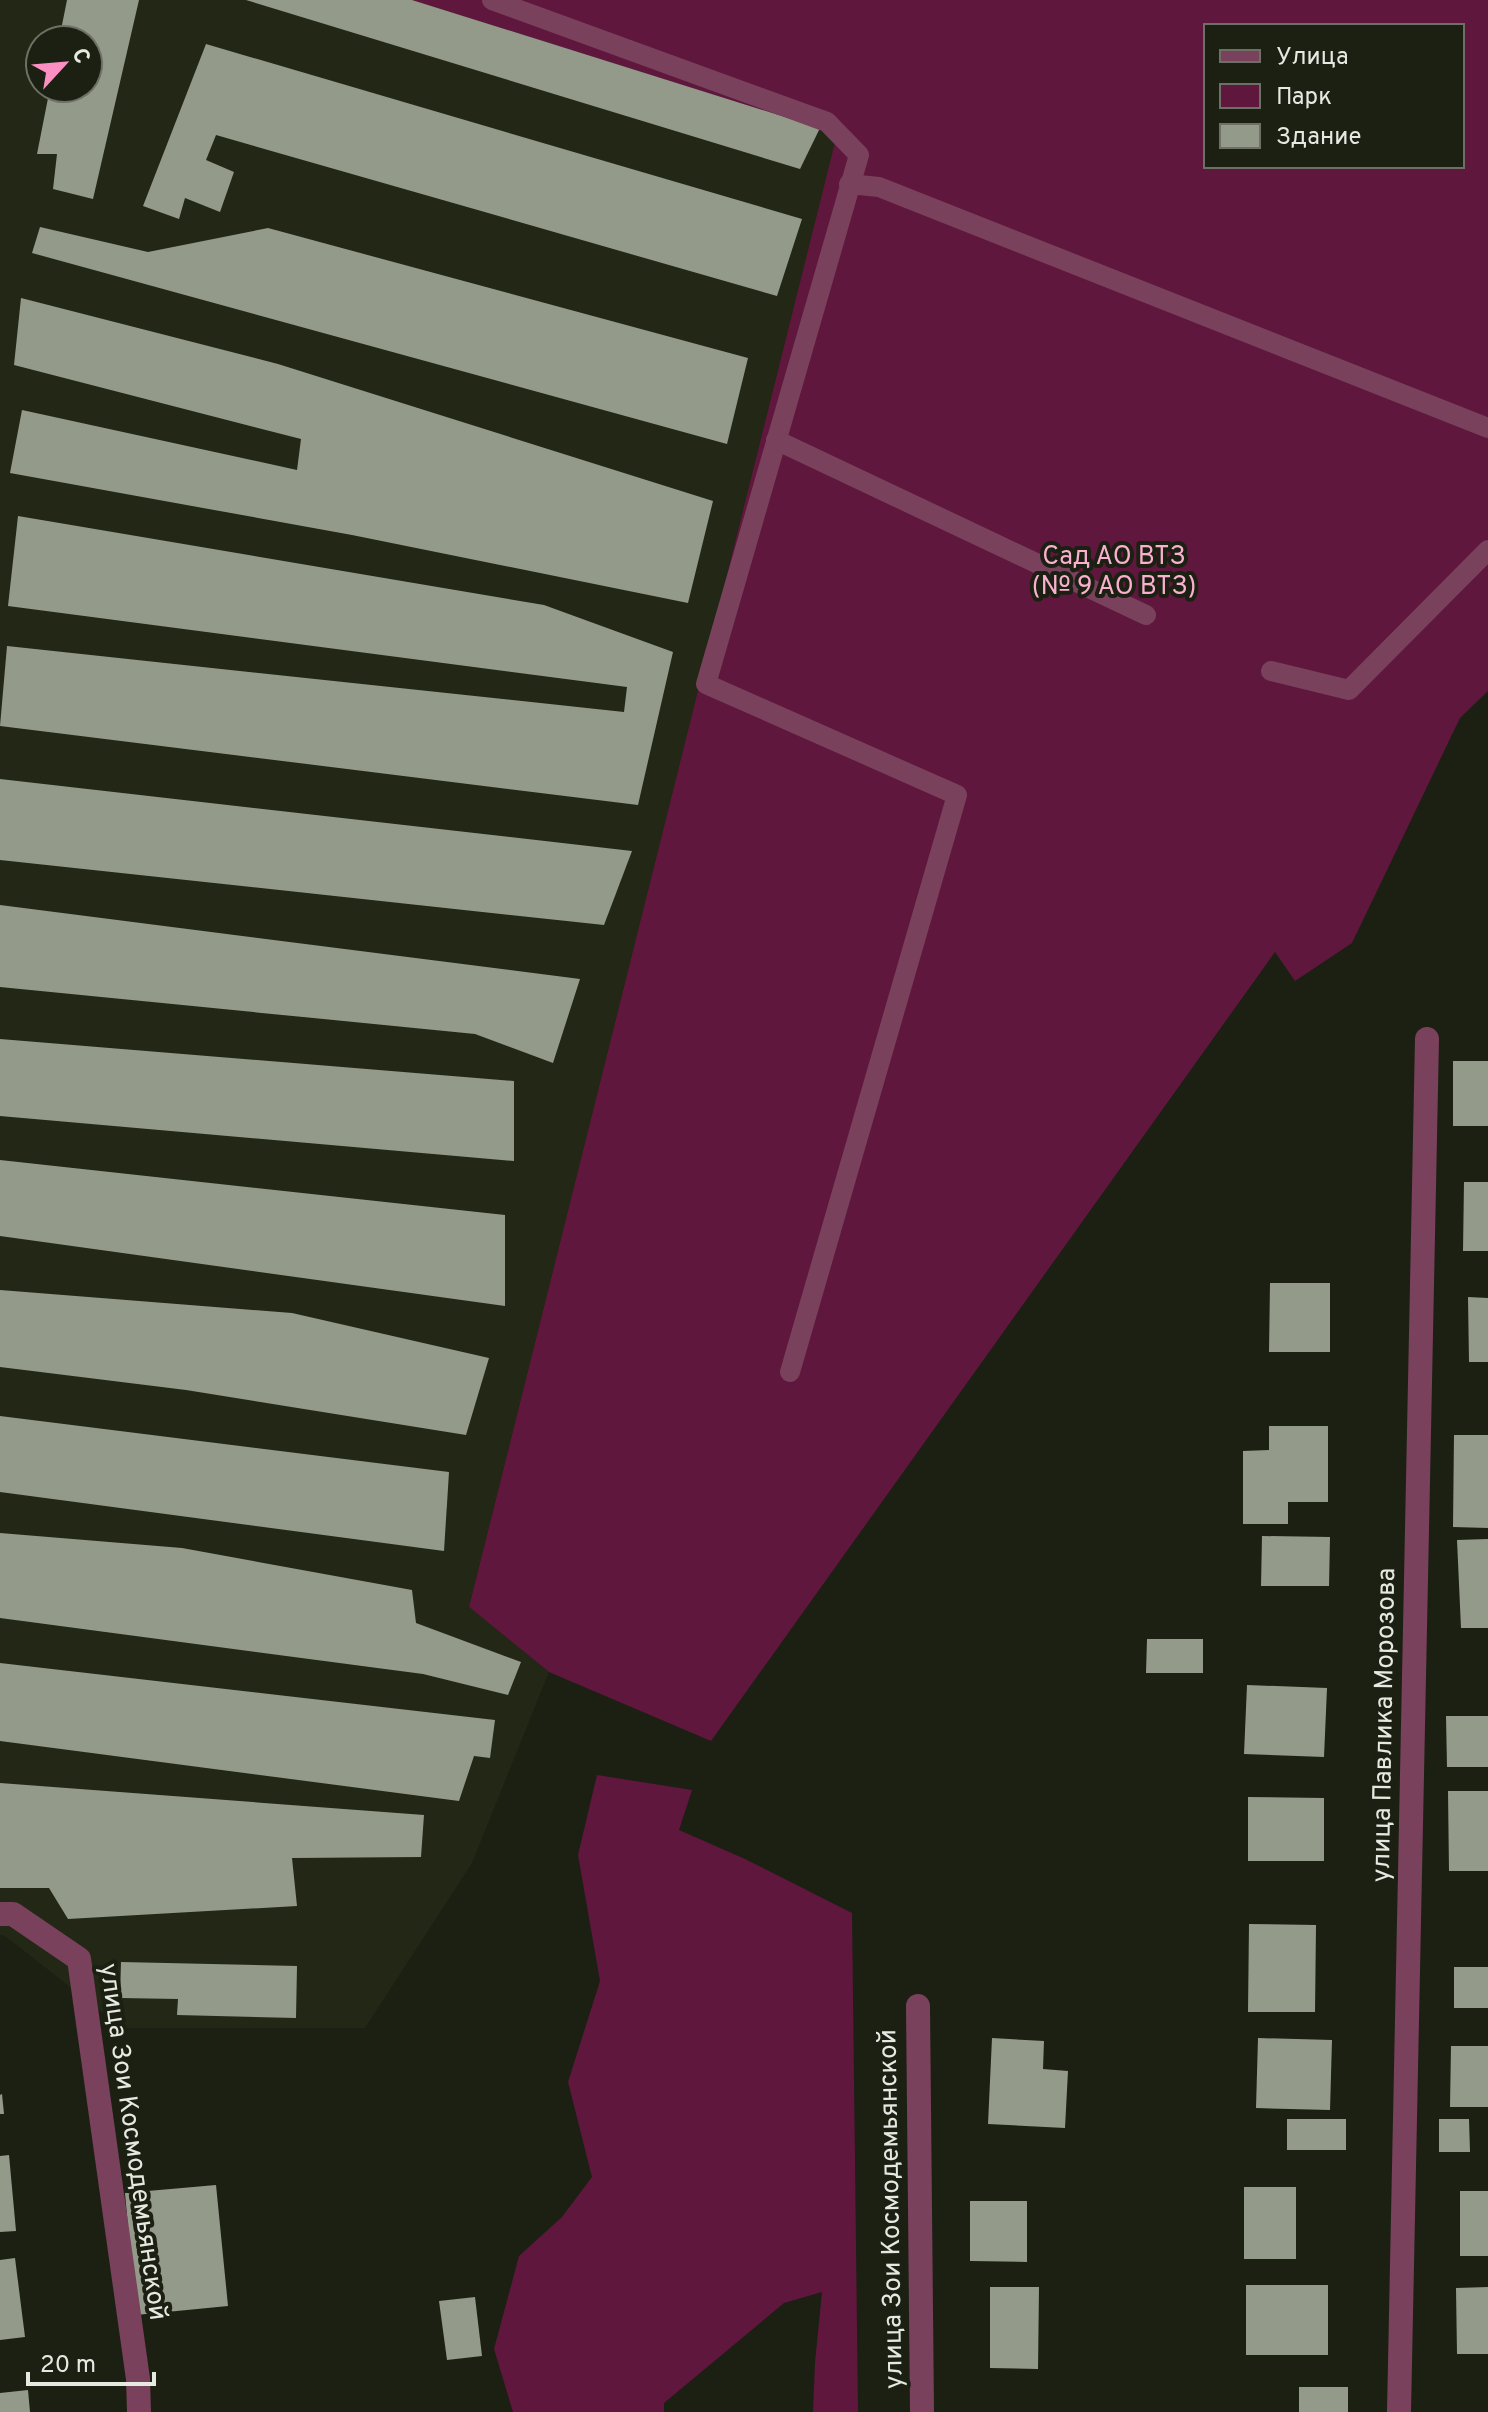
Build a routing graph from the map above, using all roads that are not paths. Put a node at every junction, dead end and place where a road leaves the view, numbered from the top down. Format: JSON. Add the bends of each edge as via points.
{"nodes":[{"id":1,"x":492,"y":0,"type":"edge"},
{"id":2,"x":849,"y":184,"type":"junction"},
{"id":3,"x":1488,"y":428,"type":"edge"},
{"id":4,"x":776,"y":440,"type":"junction"},
{"id":5,"x":1488,"y":550,"type":"edge"},
{"id":6,"x":1146,"y":615,"type":"dead end"},
{"id":7,"x":1271,"y":671,"type":"dead end"},
{"id":8,"x":1427,"y":1039,"type":"dead end"},
{"id":9,"x":790,"y":1372,"type":"dead end"},
{"id":10,"x":6,"y":1914,"type":"edge"},
{"id":11,"x":918,"y":2006,"type":"dead end"},
{"id":12,"x":139,"y":2412,"type":"edge"},
{"id":13,"x":922,"y":2412,"type":"edge"},
{"id":14,"x":1399,"y":2412,"type":"edge"}],
"edges":[{"from":1,"to":2,"type":"lane","via":[[827,122],[859,155]]},
{"from":2,"to":3,"type":"lane","via":[[879,187]]},
{"from":2,"to":4,"type":"lane"},
{"from":4,"to":6,"type":"lane"},
{"from":4,"to":9,"type":"lane","via":[[706,684],[957,795]]},
{"from":5,"to":7,"type":"lane","via":[[1349,690]]},
{"from":8,"to":14,"type":"street","name":"улица Павлика Морозова"},
{"from":10,"to":12,"type":"street","name":"улица Зои Космодемьянской","via":[[79,1959]]},
{"from":11,"to":13,"type":"street","name":"улица Зои Космодемьянской"}]}
